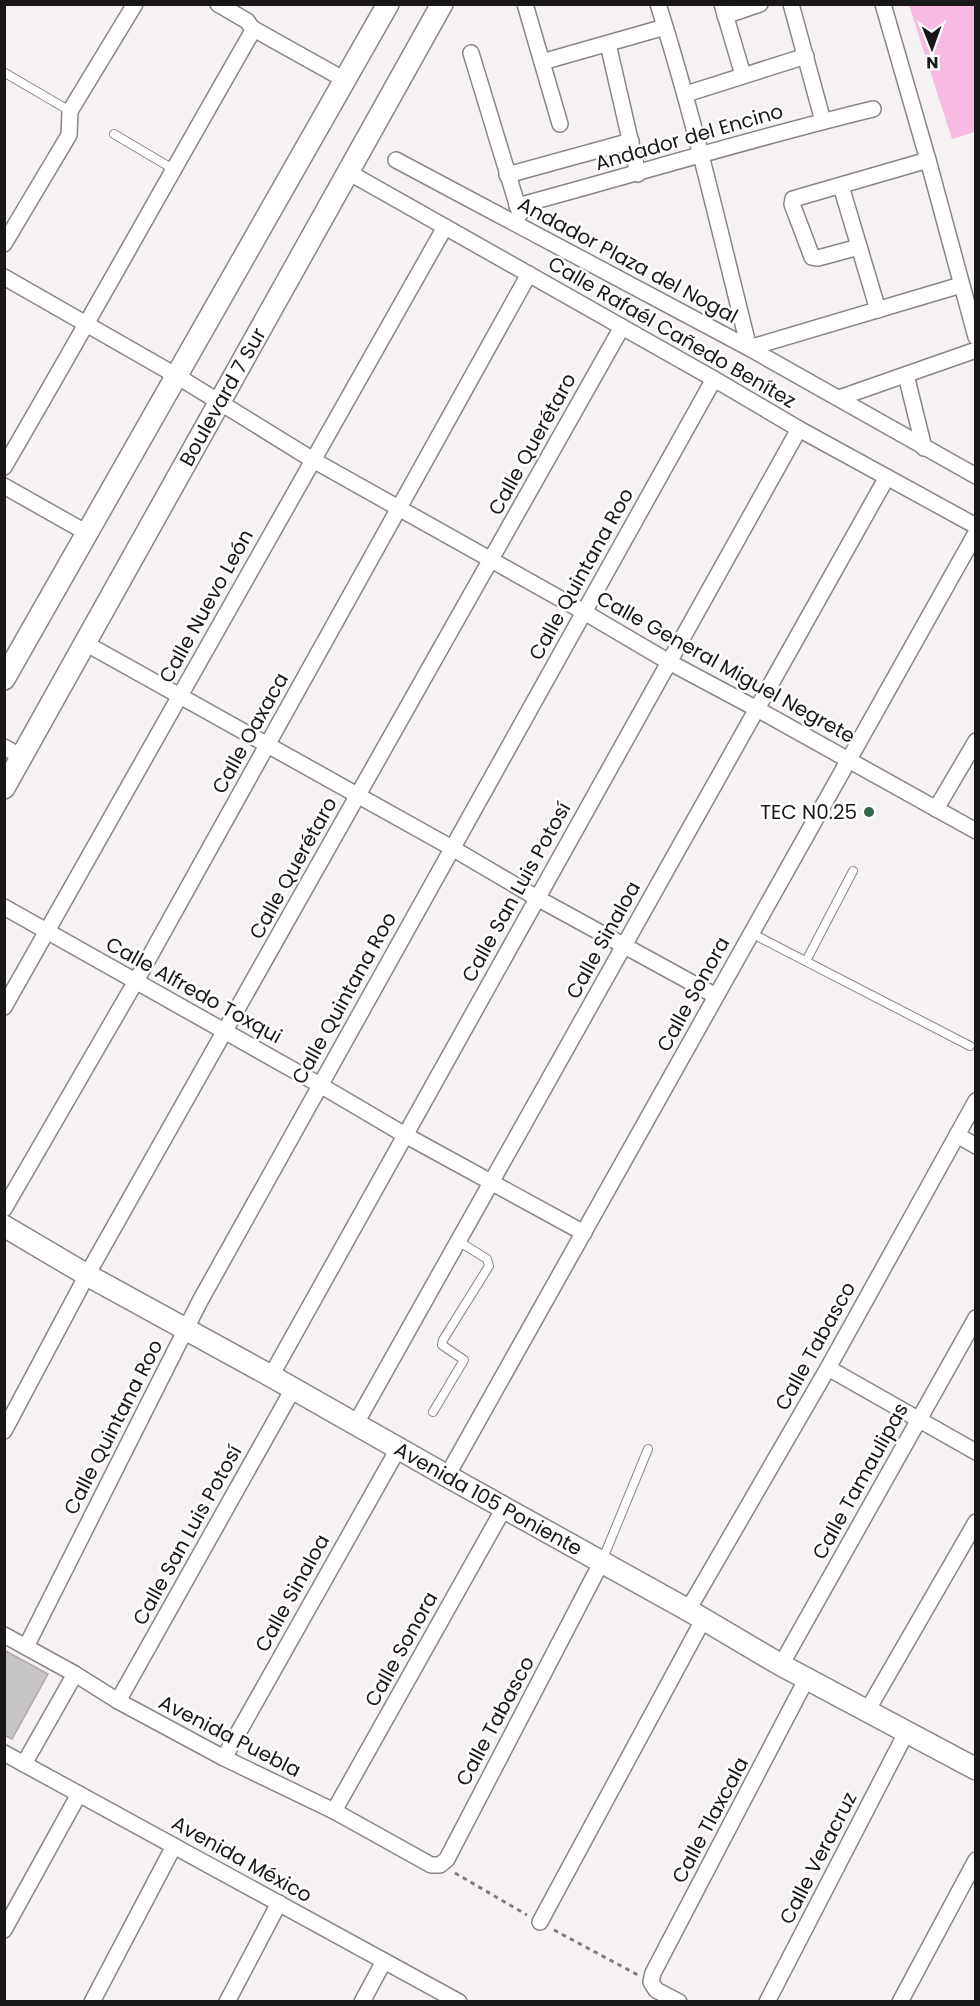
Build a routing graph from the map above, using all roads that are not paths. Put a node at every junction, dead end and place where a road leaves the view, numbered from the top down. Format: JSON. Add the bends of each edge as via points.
{"nodes":[{"id":1,"x":135,"y":4,"type":"edge"},
{"id":2,"x":218,"y":4,"type":"edge"},
{"id":3,"x":388,"y":4,"type":"edge"},
{"id":4,"x":442,"y":4,"type":"edge"},
{"id":5,"x":525,"y":4,"type":"edge"},
{"id":6,"x":658,"y":4,"type":"edge"},
{"id":7,"x":760,"y":4,"type":"edge"},
{"id":8,"x":791,"y":4,"type":"edge"},
{"id":9,"x":883,"y":4,"type":"edge"},
{"id":10,"x":723,"y":10,"type":"edge"},
{"id":11,"x":665,"y":27,"type":"junction"},
{"id":12,"x":252,"y":28,"type":"junction"},
{"id":13,"x":608,"y":44,"type":"junction"},
{"id":14,"x":471,"y":53,"type":"dead end"},
{"id":15,"x":806,"y":56,"type":"junction"},
{"id":16,"x":542,"y":62,"type":"junction"},
{"id":17,"x":5,"y":73,"type":"edge"},
{"id":18,"x":743,"y":75,"type":"junction"},
{"id":19,"x":345,"y":80,"type":"junction"},
{"id":20,"x":686,"y":94,"type":"junction"},
{"id":21,"x":873,"y":109,"type":"dead end"},
{"id":22,"x":70,"y":111,"type":"junction"},
{"id":23,"x":824,"y":121,"type":"junction"},
{"id":24,"x":560,"y":124,"type":"dead end"},
{"id":25,"x":114,"y":134,"type":"dead end"},
{"id":26,"x":631,"y":141,"type":"junction"},
{"id":27,"x":699,"y":154,"type":"junction"},
{"id":28,"x":396,"y":160,"type":"dead end"},
{"id":29,"x":928,"y":160,"type":"junction"},
{"id":30,"x":173,"y":169,"type":"junction"},
{"id":31,"x":348,"y":172,"type":"junction"},
{"id":32,"x":638,"y":174,"type":"junction"},
{"id":33,"x":507,"y":175,"type":"junction"},
{"id":34,"x":841,"y":186,"type":"junction"},
{"id":35,"x":517,"y":206,"type":"junction"},
{"id":36,"x":445,"y":227,"type":"junction"},
{"id":37,"x":524,"y":229,"type":"junction"},
{"id":38,"x":4,"y":244,"type":"edge"},
{"id":39,"x":859,"y":247,"type":"junction"},
{"id":40,"x":529,"y":274,"type":"junction"},
{"id":41,"x":4,"y":277,"type":"edge"},
{"id":42,"x":961,"y":285,"type":"junction"},
{"id":43,"x":878,"y":310,"type":"junction"},
{"id":44,"x":87,"y":324,"type":"junction"},
{"id":45,"x":622,"y":327,"type":"junction"},
{"id":46,"x":975,"y":337,"type":"edge"},
{"id":47,"x":749,"y":348,"type":"junction"},
{"id":48,"x":975,"y":350,"type":"edge"},
{"id":49,"x":906,"y":375,"type":"junction"},
{"id":50,"x":177,"y":376,"type":"junction"},
{"id":51,"x":714,"y":379,"type":"junction"},
{"id":52,"x":839,"y":398,"type":"junction"},
{"id":53,"x":220,"y":403,"type":"junction"},
{"id":54,"x":799,"y":429,"type":"junction"},
{"id":55,"x":924,"y":448,"type":"junction"},
{"id":56,"x":313,"y":460,"type":"junction"},
{"id":57,"x":4,"y":466,"type":"edge"},
{"id":58,"x":975,"y":476,"type":"edge"},
{"id":59,"x":887,"y":477,"type":"junction"},
{"id":60,"x":4,"y":486,"type":"edge"},
{"id":61,"x":399,"y":508,"type":"junction"},
{"id":62,"x":975,"y":526,"type":"edge"},
{"id":63,"x":87,"y":533,"type":"junction"},
{"id":64,"x":975,"y":533,"type":"edge"},
{"id":65,"x":491,"y":559,"type":"junction"},
{"id":66,"x":584,"y":612,"type":"junction"},
{"id":67,"x":85,"y":643,"type":"junction"},
{"id":68,"x":669,"y":662,"type":"junction"},
{"id":69,"x":4,"y":679,"type":"edge"},
{"id":70,"x":180,"y":696,"type":"junction"},
{"id":71,"x":757,"y":709,"type":"junction"},
{"id":72,"x":975,"y":741,"type":"edge"},
{"id":73,"x":268,"y":745,"type":"junction"},
{"id":74,"x":13,"y":752,"type":"edge"},
{"id":75,"x":848,"y":760,"type":"junction"},
{"id":76,"x":6,"y":782,"type":"edge"},
{"id":77,"x":358,"y":795,"type":"junction"},
{"id":78,"x":936,"y":809,"type":"junction"},
{"id":79,"x":975,"y":831,"type":"edge"},
{"id":80,"x":452,"y":848,"type":"junction"},
{"id":81,"x":853,"y":871,"type":"dead end"},
{"id":82,"x":537,"y":898,"type":"junction"},
{"id":83,"x":4,"y":908,"type":"edge"},
{"id":84,"x":47,"y":931,"type":"junction"},
{"id":85,"x":752,"y":933,"type":"junction"},
{"id":86,"x":625,"y":945,"type":"junction"},
{"id":87,"x":806,"y":961,"type":"junction"},
{"id":88,"x":136,"y":981,"type":"junction"},
{"id":89,"x":716,"y":996,"type":"junction"},
{"id":90,"x":4,"y":1006,"type":"edge"},
{"id":91,"x":225,"y":1031,"type":"junction"},
{"id":92,"x":970,"y":1046,"type":"dead end"},
{"id":93,"x":320,"y":1084,"type":"junction"},
{"id":94,"x":975,"y":1101,"type":"edge"},
{"id":95,"x":405,"y":1135,"type":"junction"},
{"id":96,"x":957,"y":1135,"type":"junction"},
{"id":97,"x":975,"y":1146,"type":"edge"},
{"id":98,"x":492,"y":1181,"type":"junction"},
{"id":99,"x":4,"y":1209,"type":"edge"},
{"id":100,"x":4,"y":1226,"type":"edge"},
{"id":101,"x":584,"y":1233,"type":"junction"},
{"id":102,"x":458,"y":1241,"type":"junction"},
{"id":103,"x":87,"y":1275,"type":"junction"},
{"id":104,"x":975,"y":1318,"type":"edge"},
{"id":105,"x":186,"y":1328,"type":"junction"},
{"id":106,"x":828,"y":1368,"type":"junction"},
{"id":107,"x":271,"y":1376,"type":"junction"},
{"id":108,"x":293,"y":1389,"type":"junction"},
{"id":109,"x":433,"y":1412,"type":"dead end"},
{"id":110,"x":918,"y":1421,"type":"junction"},
{"id":111,"x":355,"y":1425,"type":"junction"},
{"id":112,"x":4,"y":1431,"type":"edge"},
{"id":113,"x":398,"y":1449,"type":"junction"},
{"id":114,"x":648,"y":1449,"type":"dead end"},
{"id":115,"x":975,"y":1452,"type":"edge"},
{"id":116,"x":447,"y":1476,"type":"junction"},
{"id":117,"x":504,"y":1508,"type":"junction"},
{"id":118,"x":975,"y":1522,"type":"edge"},
{"id":119,"x":602,"y":1563,"type":"junction"},
{"id":120,"x":696,"y":1615,"type":"junction"},
{"id":121,"x":4,"y":1635,"type":"edge"},
{"id":122,"x":26,"y":1647,"type":"junction"},
{"id":123,"x":781,"y":1665,"type":"junction"},
{"id":124,"x":75,"y":1674,"type":"junction"},
{"id":125,"x":807,"y":1678,"type":"junction"},
{"id":126,"x":118,"y":1701,"type":"junction"},
{"id":127,"x":867,"y":1711,"type":"junction"},
{"id":128,"x":906,"y":1733,"type":"junction"},
{"id":129,"x":4,"y":1753,"type":"edge"},
{"id":130,"x":224,"y":1758,"type":"junction"},
{"id":131,"x":24,"y":1764,"type":"junction"},
{"id":132,"x":975,"y":1769,"type":"edge"},
{"id":133,"x":79,"y":1794,"type":"junction"},
{"id":134,"x":334,"y":1811,"type":"junction"},
{"id":135,"x":174,"y":1846,"type":"junction"},
{"id":136,"x":975,"y":1860,"type":"edge"},
{"id":137,"x":440,"y":1865,"type":"joint"},
{"id":138,"x":279,"y":1904,"type":"junction"},
{"id":139,"x":540,"y":1922,"type":"dead end"},
{"id":140,"x":4,"y":1930,"type":"edge"},
{"id":141,"x":384,"y":1961,"type":"junction"},
{"id":142,"x":92,"y":2001,"type":"edge"},
{"id":143,"x":227,"y":2001,"type":"edge"},
{"id":144,"x":362,"y":2001,"type":"edge"},
{"id":145,"x":459,"y":2001,"type":"edge"},
{"id":146,"x":679,"y":2001,"type":"edge"},
{"id":147,"x":767,"y":2001,"type":"edge"},
{"id":148,"x":900,"y":2001,"type":"edge"}],
"edges":[{"from":1,"to":22,"type":"street"},
{"from":2,"to":12,"type":"street"},
{"from":3,"to":19,"type":"street"},
{"from":4,"to":31,"type":"street","name":"Boulevard 7 Sur"},
{"from":5,"to":16,"type":"street"},
{"from":6,"to":11,"type":"street"},
{"from":7,"to":10,"type":"street"},
{"from":8,"to":15,"type":"street"},
{"from":9,"to":29,"type":"street"},
{"from":10,"to":18,"type":"street"},
{"from":11,"to":13,"type":"street"},
{"from":11,"to":20,"type":"street"},
{"from":12,"to":19,"type":"street"},
{"from":12,"to":30,"type":"street"},
{"from":13,"to":16,"type":"street"},
{"from":13,"to":26,"type":"street"},
{"from":14,"to":33,"type":"street"},
{"from":15,"to":18,"type":"street"},
{"from":15,"to":23,"type":"street"},
{"from":16,"to":24,"type":"street"},
{"from":17,"to":22,"type":"lane"},
{"from":18,"to":20,"type":"street"},
{"from":19,"to":50,"type":"street"},
{"from":20,"to":27,"type":"street"},
{"from":21,"to":23,"type":"street","name":"Andador del Encino"},
{"from":22,"to":38,"type":"street","via":[[69,135]]},
{"from":23,"to":27,"type":"street","name":"Andador del Encino"},
{"from":25,"to":30,"type":"lane"},
{"from":26,"to":32,"type":"street"},
{"from":26,"to":33,"type":"street"},
{"from":27,"to":32,"type":"street","name":"Andador del Encino"},
{"from":27,"to":47,"type":"street"},
{"from":28,"to":37,"type":"street","name":"Andador Plaza del Nogal"},
{"from":29,"to":34,"type":"street"},
{"from":29,"to":42,"type":"street"},
{"from":30,"to":44,"type":"street"},
{"from":31,"to":36,"type":"street","name":"Calle Rafaél Cañedo Benítez"},
{"from":31,"to":53,"type":"street","name":"Boulevard 7 Sur"},
{"from":32,"to":35,"type":"street","name":"Andador del Encino"},
{"from":33,"to":35,"type":"street"},
{"from":34,"to":39,"type":"street"},
{"from":34,"to":39,"type":"street","via":[[793,200],[792,204],[812,257]]},
{"from":35,"to":37,"type":"street"},
{"from":36,"to":40,"type":"street","name":"Calle Rafaél Cañedo Benítez"},
{"from":36,"to":56,"type":"street","name":"Calle Nuevo León"},
{"from":37,"to":47,"type":"street","name":"Andador Plaza del Nogal"},
{"from":39,"to":43,"type":"street"},
{"from":40,"to":45,"type":"street","name":"Calle Rafaél Cañedo Benítez"},
{"from":40,"to":61,"type":"street","name":"Calle Oaxaca"},
{"from":41,"to":44,"type":"street","name":"Calle General Miguel Negrete"},
{"from":42,"to":43,"type":"street"},
{"from":42,"to":46,"type":"street"},
{"from":43,"to":47,"type":"street"},
{"from":44,"to":50,"type":"street","name":"Calle General Miguel Negrete"},
{"from":44,"to":57,"type":"street"},
{"from":45,"to":51,"type":"street","name":"Calle Rafaél Cañedo Benítez"},
{"from":45,"to":65,"type":"street","name":"Calle Querétaro"},
{"from":47,"to":52,"type":"street","name":"Andador Plaza del Nogal"},
{"from":48,"to":49,"type":"street"},
{"from":49,"to":52,"type":"street"},
{"from":49,"to":55,"type":"street"},
{"from":50,"to":53,"type":"street","name":"Calle General Miguel Negrete"},
{"from":50,"to":63,"type":"street"},
{"from":51,"to":54,"type":"street","name":"Calle Rafaél Cañedo Benítez"},
{"from":51,"to":66,"type":"street","name":"Calle Quintana Roo"},
{"from":52,"to":55,"type":"street","name":"Andador Plaza del Nogal"},
{"from":53,"to":56,"type":"street","name":"Calle General Miguel Negrete"},
{"from":53,"to":67,"type":"street","name":"Boulevard 7 Sur"},
{"from":54,"to":59,"type":"street","name":"Calle Rafaél Cañedo Benítez"},
{"from":54,"to":68,"type":"street","name":"Calle San Luis Potosí"},
{"from":55,"to":58,"type":"street","name":"Andador Plaza del Nogal"},
{"from":56,"to":61,"type":"street","name":"Calle General Miguel Negrete"},
{"from":56,"to":70,"type":"street","name":"Calle Nuevo León"},
{"from":59,"to":62,"type":"street","name":"Calle Rafaél Cañedo Benítez"},
{"from":59,"to":71,"type":"street","name":"Calle Sinaloa"},
{"from":60,"to":63,"type":"street"},
{"from":61,"to":65,"type":"street","name":"Calle General Miguel Negrete"},
{"from":61,"to":73,"type":"street","name":"Calle Oaxaca"},
{"from":63,"to":69,"type":"street"},
{"from":64,"to":75,"type":"street","name":"Calle Sonora"},
{"from":65,"to":66,"type":"street","name":"Calle General Miguel Negrete"},
{"from":65,"to":77,"type":"street","name":"Calle Querétaro"},
{"from":66,"to":68,"type":"street","name":"Calle General Miguel Negrete"},
{"from":66,"to":80,"type":"street","name":"Calle Quintana Roo"},
{"from":67,"to":70,"type":"street"},
{"from":67,"to":74,"type":"street","name":"Boulevard 7 Sur"},
{"from":68,"to":71,"type":"street","name":"Calle General Miguel Negrete"},
{"from":68,"to":82,"type":"street","name":"Calle San Luis Potosí"},
{"from":70,"to":73,"type":"street"},
{"from":70,"to":84,"type":"street","name":"Calle Nuevo León"},
{"from":71,"to":75,"type":"street","name":"Calle General Miguel Negrete"},
{"from":71,"to":86,"type":"street","name":"Calle Sinaloa"},
{"from":72,"to":78,"type":"street"},
{"from":73,"to":77,"type":"street"},
{"from":73,"to":88,"type":"street","name":"Calle Oaxaca"},
{"from":74,"to":76,"type":"street","name":"Boulevard 7 Sur"},
{"from":75,"to":78,"type":"street","name":"Calle General Miguel Negrete"},
{"from":75,"to":85,"type":"street","name":"Calle Sonora"},
{"from":77,"to":80,"type":"street"},
{"from":77,"to":91,"type":"street","name":"Calle Querétaro"},
{"from":78,"to":79,"type":"street","name":"Calle General Miguel Negrete"},
{"from":80,"to":82,"type":"street"},
{"from":80,"to":93,"type":"street","name":"Calle Quintana Roo"},
{"from":81,"to":87,"type":"lane"},
{"from":82,"to":86,"type":"street"},
{"from":82,"to":95,"type":"street","name":"Calle San Luis Potosí"},
{"from":83,"to":84,"type":"street","name":"Calle Alfredo Toxqui"},
{"from":84,"to":88,"type":"street","name":"Calle Alfredo Toxqui"},
{"from":84,"to":90,"type":"street","name":"Calle Nuevo León"},
{"from":85,"to":87,"type":"lane"},
{"from":85,"to":89,"type":"street","name":"Calle Sonora"},
{"from":86,"to":89,"type":"street"},
{"from":86,"to":98,"type":"street","name":"Calle Sinaloa"},
{"from":87,"to":92,"type":"lane"},
{"from":88,"to":91,"type":"street","name":"Calle Alfredo Toxqui"},
{"from":88,"to":99,"type":"street","name":"Calle Oaxaca"},
{"from":89,"to":101,"type":"street","name":"Calle Sonora"},
{"from":91,"to":93,"type":"street","name":"Calle Alfredo Toxqui"},
{"from":91,"to":103,"type":"street","name":"Calle Querétaro"},
{"from":93,"to":95,"type":"street","name":"Calle Alfredo Toxqui"},
{"from":93,"to":105,"type":"street","name":"Calle Quintana Roo"},
{"from":94,"to":96,"type":"street","name":"Calle Tabasco"},
{"from":95,"to":98,"type":"street","name":"Calle Alfredo Toxqui"},
{"from":95,"to":107,"type":"street","name":"Calle San Luis Potosí"},
{"from":96,"to":97,"type":"street"},
{"from":96,"to":106,"type":"street","name":"Calle Tabasco"},
{"from":98,"to":101,"type":"street","name":"Calle Alfredo Toxqui"},
{"from":98,"to":102,"type":"street","name":"Calle Sinaloa"},
{"from":100,"to":103,"type":"street","name":"Avenida 105 Poniente"},
{"from":101,"to":116,"type":"street","name":"Calle Sonora"},
{"from":102,"to":109,"type":"lane","via":[[487,1259],[489,1266],[443,1340],[442,1345],[464,1360]]},
{"from":102,"to":111,"type":"street","name":"Calle Sinaloa"},
{"from":103,"to":105,"type":"street","name":"Avenida 105 Poniente"},
{"from":103,"to":112,"type":"street","name":"Calle Querétaro"},
{"from":104,"to":110,"type":"street","name":"Calle Tamaulipas"},
{"from":105,"to":107,"type":"street","name":"Avenida 105 Poniente"},
{"from":105,"to":122,"type":"street","name":"Calle Quintana Roo"},
{"from":106,"to":110,"type":"street"},
{"from":106,"to":120,"type":"street","name":"Calle Tabasco"},
{"from":107,"to":108,"type":"street","name":"Avenida 105 Poniente"},
{"from":108,"to":111,"type":"street","name":"Avenida 105 Poniente"},
{"from":108,"to":126,"type":"street","name":"Calle San Luis Potosí"},
{"from":110,"to":115,"type":"street"},
{"from":110,"to":123,"type":"street","name":"Calle Tamaulipas"},
{"from":111,"to":113,"type":"street","name":"Avenida 105 Poniente"},
{"from":113,"to":116,"type":"street","name":"Avenida 105 Poniente"},
{"from":113,"to":130,"type":"street","name":"Calle Sinaloa"},
{"from":114,"to":119,"type":"lane"},
{"from":116,"to":117,"type":"street","name":"Avenida 105 Poniente"},
{"from":117,"to":119,"type":"street","name":"Avenida 105 Poniente"},
{"from":117,"to":134,"type":"street","name":"Calle Sonora"},
{"from":118,"to":127,"type":"street"},
{"from":119,"to":120,"type":"street","name":"Avenida 105 Poniente"},
{"from":119,"to":137,"type":"street","name":"Calle Tabasco","via":[[447,1859]]},
{"from":120,"to":123,"type":"street","name":"Avenida 105 Poniente"},
{"from":120,"to":139,"type":"street"},
{"from":121,"to":122,"type":"street","name":"Avenida Puebla"},
{"from":122,"to":124,"type":"street","name":"Avenida Puebla"},
{"from":123,"to":125,"type":"street","name":"Avenida 105 Poniente"},
{"from":124,"to":126,"type":"street","name":"Avenida Puebla"},
{"from":124,"to":131,"type":"street"},
{"from":125,"to":127,"type":"street","name":"Avenida 105 Poniente"},
{"from":125,"to":146,"type":"street","name":"Calle Tlaxcala","via":[[653,1973],[651,1982],[656,1990]]},
{"from":126,"to":130,"type":"street","name":"Avenida Puebla"},
{"from":127,"to":128,"type":"street","name":"Avenida 105 Poniente"},
{"from":128,"to":132,"type":"street","name":"Avenida 105 Poniente"},
{"from":128,"to":147,"type":"street","name":"Calle Veracruz"},
{"from":129,"to":131,"type":"street","name":"Avenida México"},
{"from":130,"to":134,"type":"street","name":"Avenida Puebla"},
{"from":131,"to":133,"type":"street","name":"Avenida México"},
{"from":133,"to":135,"type":"street","name":"Avenida México"},
{"from":133,"to":140,"type":"street"},
{"from":134,"to":137,"type":"street","name":"Avenida Puebla","via":[[431,1865]]},
{"from":135,"to":138,"type":"street","name":"Avenida México"},
{"from":135,"to":142,"type":"street"},
{"from":136,"to":148,"type":"street"},
{"from":138,"to":141,"type":"street","name":"Avenida México"},
{"from":138,"to":143,"type":"street"},
{"from":141,"to":144,"type":"street"},
{"from":141,"to":145,"type":"street","name":"Avenida México"}]}
